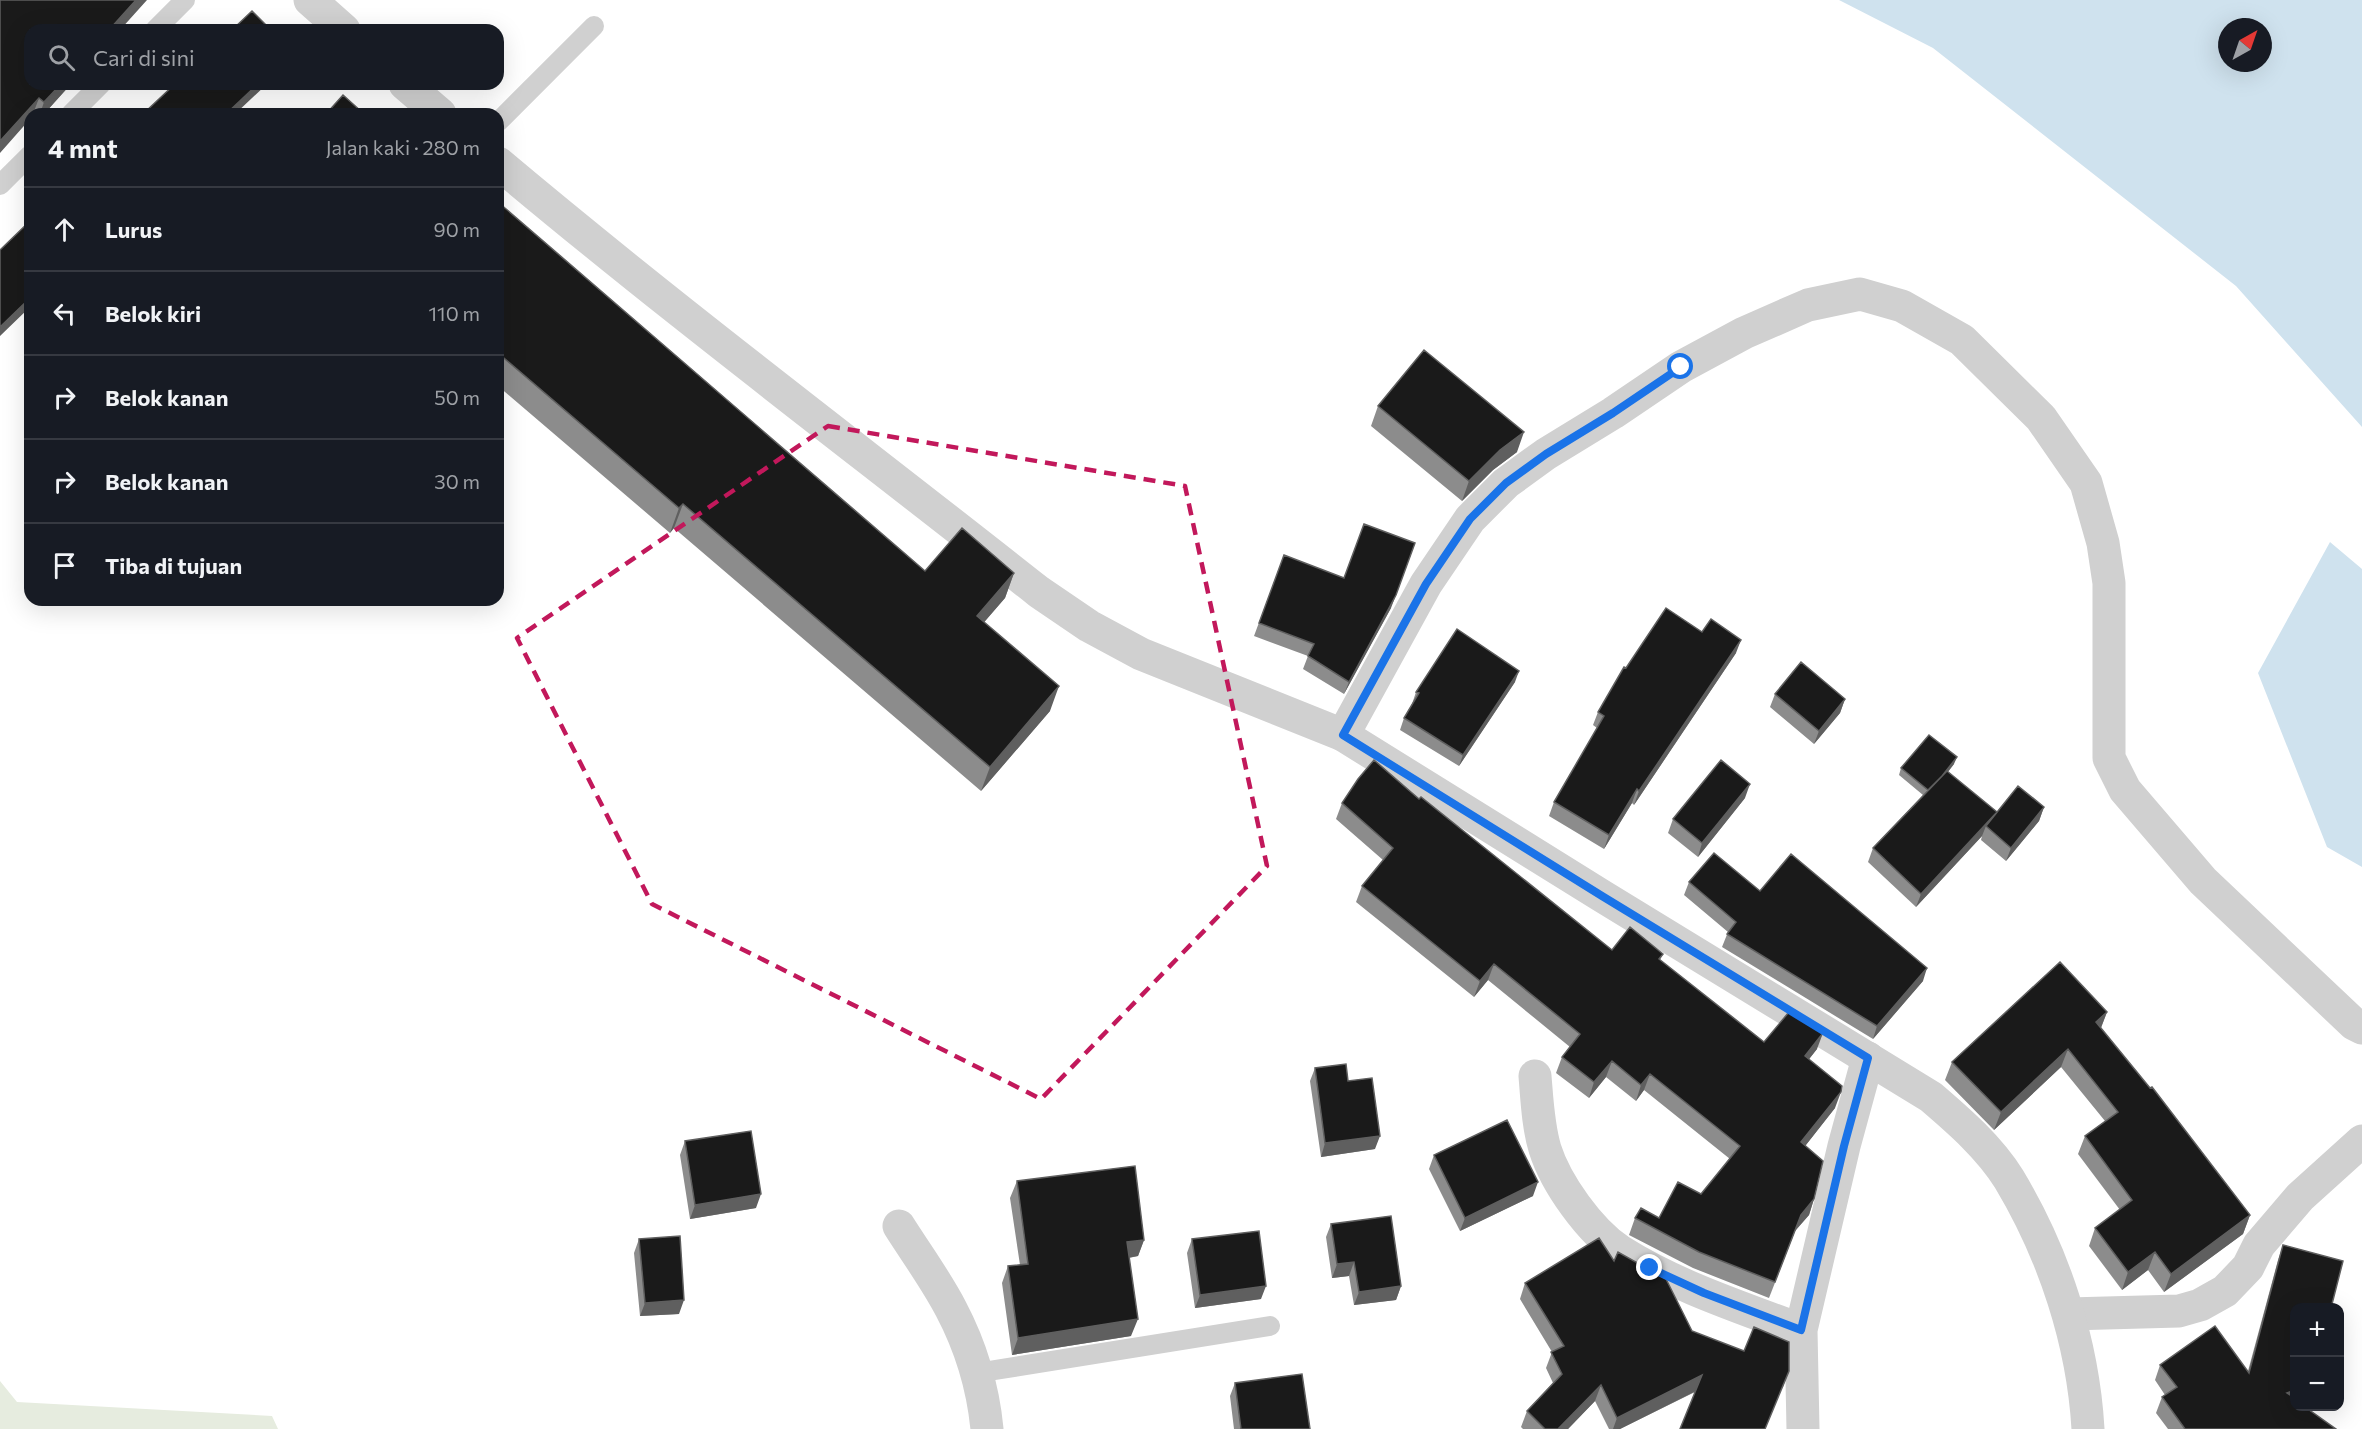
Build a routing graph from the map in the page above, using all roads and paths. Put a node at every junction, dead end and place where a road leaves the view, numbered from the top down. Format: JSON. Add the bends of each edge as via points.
{"nodes":[{"id":1,"x":185,"y":0,"type":"edge"},
{"id":2,"x":310,"y":0,"type":"edge"},
{"id":3,"x":161,"y":24,"type":"edge"},
{"id":4,"x":337,"y":24,"type":"edge"},
{"id":5,"x":594,"y":26,"type":"dead end"},
{"id":6,"x":95,"y":90,"type":"edge"},
{"id":7,"x":412,"y":90,"type":"edge"},
{"id":8,"x":77,"y":108,"type":"edge"},
{"id":9,"x":433,"y":108,"type":"edge"},
{"id":10,"x":504,"y":116,"type":"edge"},
{"id":11,"x":24,"y":161,"type":"edge"},
{"id":12,"x":504,"y":168,"type":"edge"},
{"id":13,"x":0,"y":185,"type":"edge"},
{"id":14,"x":1343,"y":735,"type":"junction"},
{"id":15,"x":2362,"y":1028,"type":"edge"},
{"id":16,"x":1868,"y":1058,"type":"junction"},
{"id":17,"x":1535,"y":1076,"type":"dead end"},
{"id":18,"x":2362,"y":1141,"type":"edge"},
{"id":19,"x":898,"y":1226,"type":"dead end"},
{"id":20,"x":2069,"y":1314,"type":"junction"},
{"id":21,"x":1270,"y":1326,"type":"dead end"},
{"id":22,"x":1801,"y":1330,"type":"junction"},
{"id":23,"x":975,"y":1373,"type":"junction"},
{"id":24,"x":987,"y":1429,"type":"edge"},
{"id":25,"x":1803,"y":1429,"type":"edge"},
{"id":26,"x":2088,"y":1429,"type":"edge"}],
"edges":[{"from":1,"to":3,"type":"lane"},
{"from":2,"to":4,"type":"street"},
{"from":5,"to":10,"type":"lane"},
{"from":6,"to":8,"type":"lane"},
{"from":7,"to":9,"type":"street"},
{"from":11,"to":13,"type":"lane"},
{"from":12,"to":14,"type":"street","via":[[714,339],[1039,592],[1089,626],[1141,654]]},
{"from":14,"to":15,"type":"street","via":[[1426,584],[1470,519],[1506,483],[1681,367],[1744,333],[1808,305],[1860,294],[1902,306],[1962,340],[2041,418],[2086,483],[2103,543],[2109,583],[2109,758],[2125,790],[2203,881]]},
{"from":14,"to":16,"type":"street"},
{"from":16,"to":20,"type":"street","via":[[1931,1097],[1970,1130],[2008,1178]]},
{"from":16,"to":22,"type":"street"},
{"from":17,"to":22,"type":"street","via":[[1545,1149],[1563,1188],[1593,1227],[1618,1250],[1650,1268]]},
{"from":18,"to":20,"type":"street","via":[[2300,1197],[2259,1245],[2248,1267],[2225,1291],[2179,1311]]},
{"from":19,"to":23,"type":"street","via":[[951,1309]]},
{"from":20,"to":26,"type":"street"},
{"from":21,"to":23,"type":"lane"},
{"from":22,"to":25,"type":"street"},
{"from":23,"to":24,"type":"street"}]}
